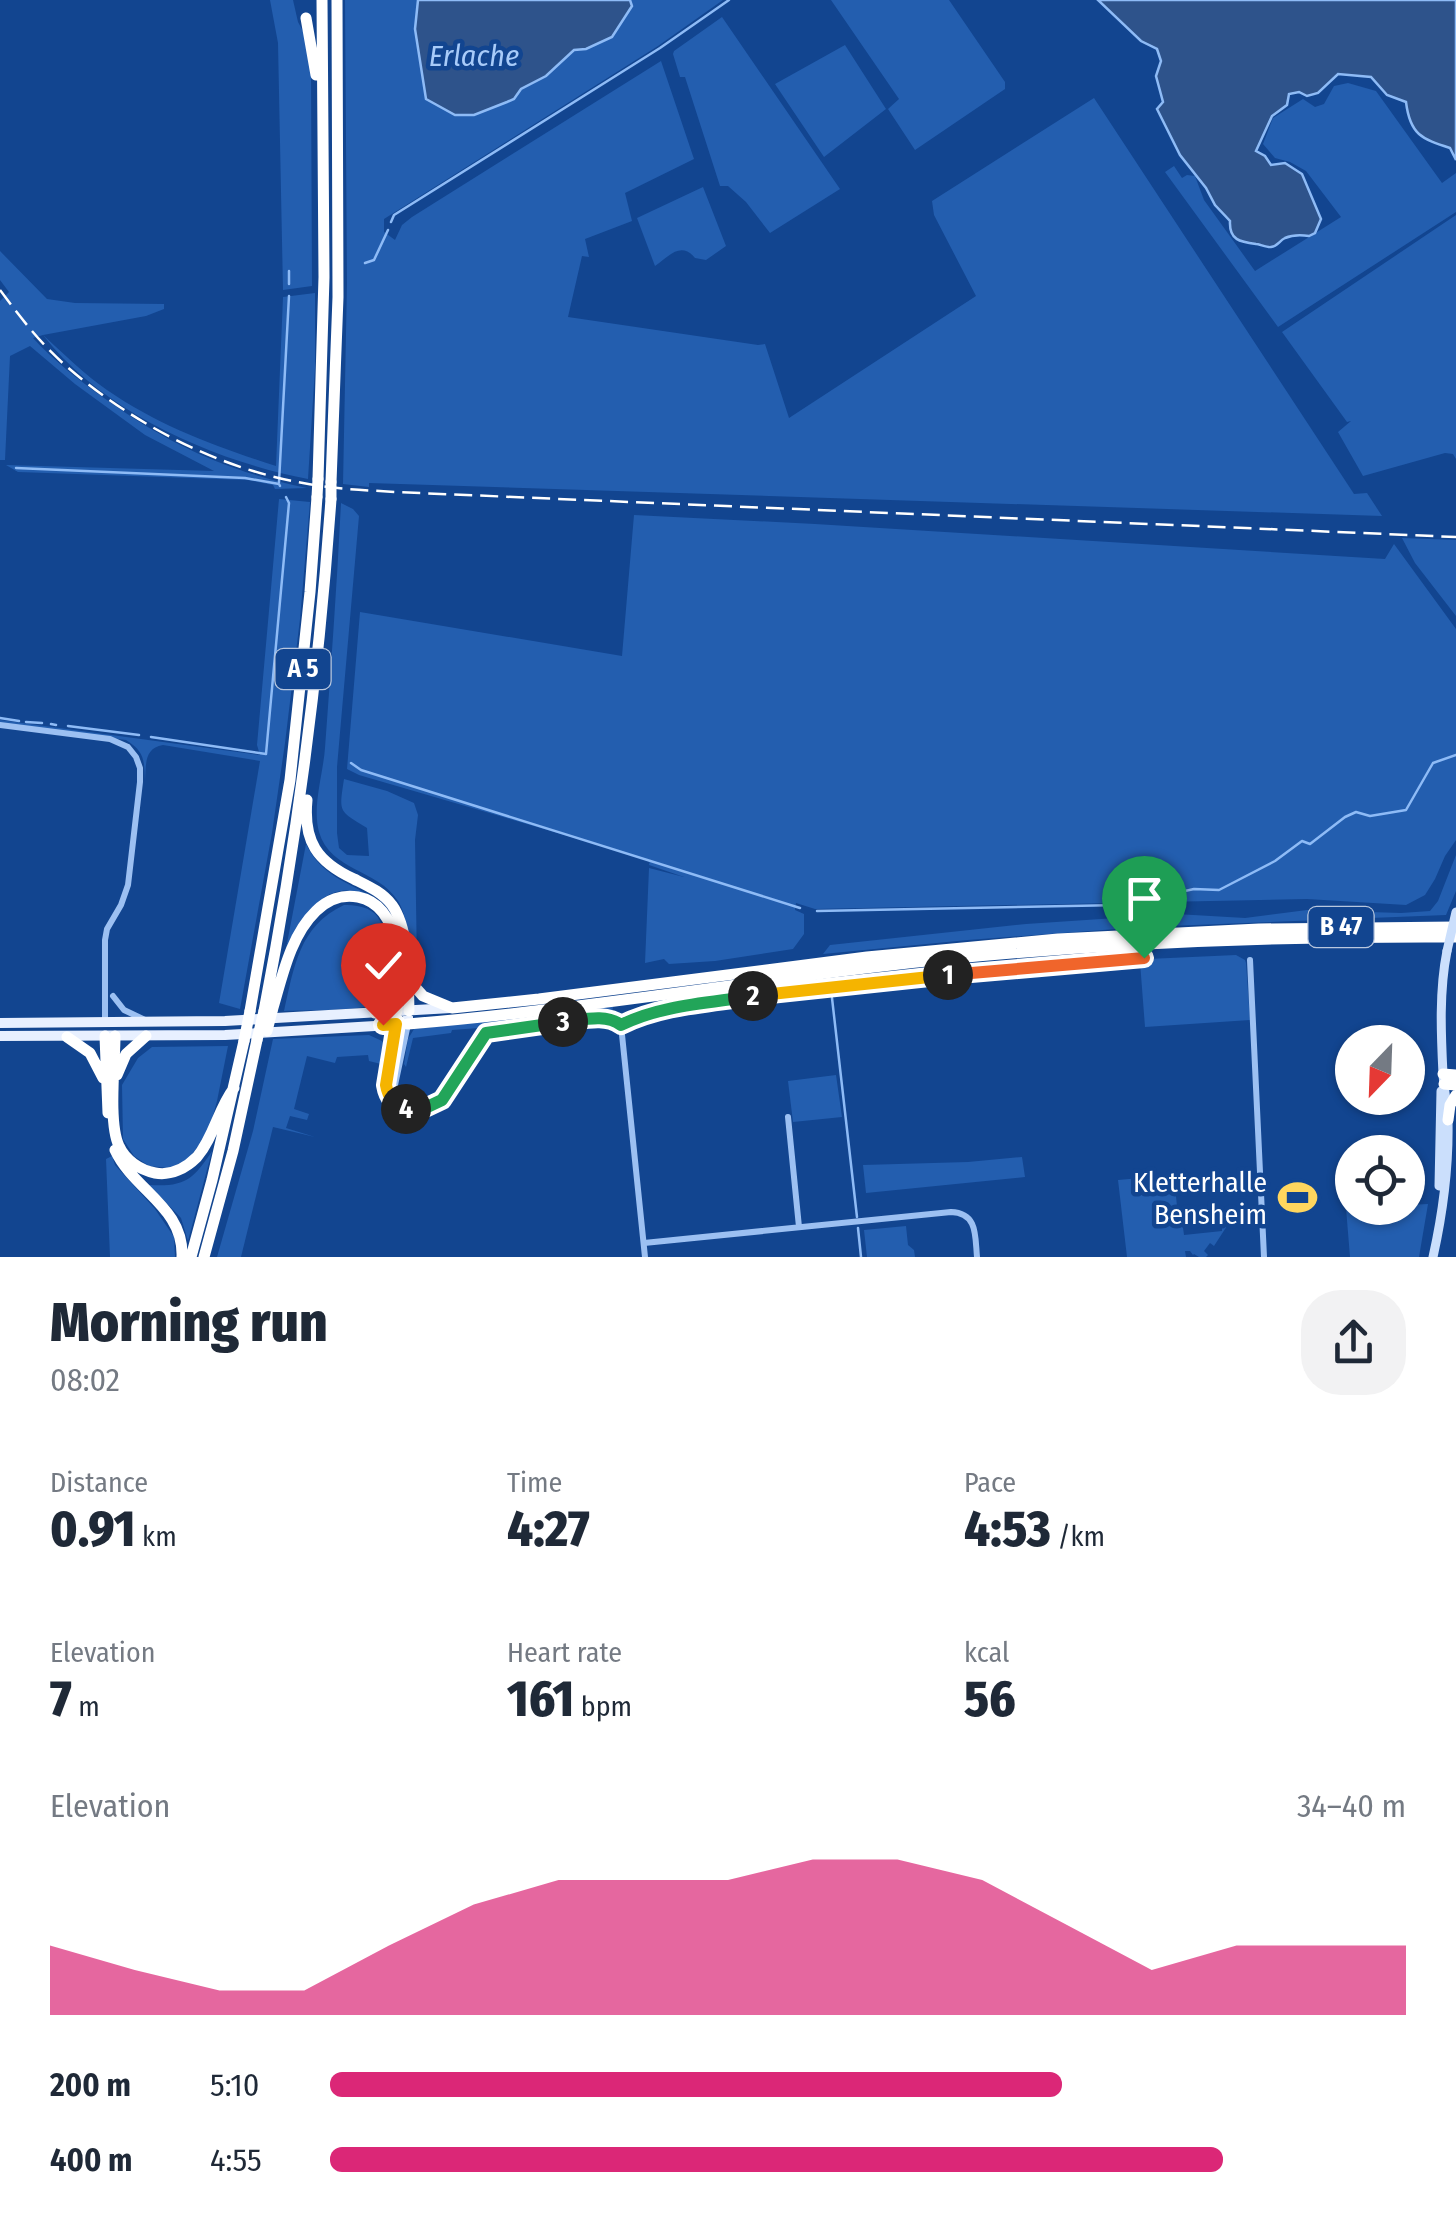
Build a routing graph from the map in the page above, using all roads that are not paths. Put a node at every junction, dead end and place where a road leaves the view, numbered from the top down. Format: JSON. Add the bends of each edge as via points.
{"nodes":[{"id":1,"x":322,"y":0,"type":"edge"},
{"id":2,"x":337,"y":0,"type":"edge"},
{"id":3,"x":306,"y":18,"type":"dead end"},
{"id":4,"x":323,"y":112,"type":"junction"},
{"id":5,"x":325,"y":480,"type":"junction"},
{"id":6,"x":324,"y":498,"type":"junction"},
{"id":7,"x":0,"y":726,"type":"edge"},
{"id":8,"x":306,"y":762,"type":"junction"},
{"id":9,"x":1456,"y":911,"type":"edge"},
{"id":10,"x":1456,"y":926,"type":"edge"},
{"id":11,"x":1456,"y":937,"type":"edge"},
{"id":12,"x":1144,"y":958,"type":"dead end"},
{"id":13,"x":1250,"y":960,"type":"dead end"},
{"id":14,"x":403,"y":979,"type":"junction"},
{"id":15,"x":106,"y":980,"type":"junction"},
{"id":16,"x":112,"y":996,"type":"junction"},
{"id":17,"x":452,"y":1008,"type":"junction"},
{"id":18,"x":262,"y":1011,"type":"junction"},
{"id":19,"x":375,"y":1014,"type":"junction"},
{"id":20,"x":402,"y":1018,"type":"junction"},
{"id":21,"x":0,"y":1023,"type":"edge"},
{"id":22,"x":155,"y":1023,"type":"junction"},
{"id":23,"x":621,"y":1025,"type":"junction"},
{"id":24,"x":110,"y":1030,"type":"junction"},
{"id":25,"x":0,"y":1036,"type":"edge"},
{"id":26,"x":146,"y":1036,"type":"junction"},
{"id":27,"x":67,"y":1037,"type":"junction"},
{"id":28,"x":255,"y":1041,"type":"junction"},
{"id":29,"x":1450,"y":1080,"type":"edge"},
{"id":30,"x":110,"y":1083,"type":"junction"},
{"id":31,"x":234,"y":1088,"type":"junction"},
{"id":32,"x":1456,"y":1094,"type":"edge"},
{"id":33,"x":788,"y":1117,"type":"dead end"},
{"id":34,"x":1448,"y":1120,"type":"junction"},
{"id":35,"x":799,"y":1227,"type":"junction"},
{"id":36,"x":644,"y":1243,"type":"junction"},
{"id":37,"x":182,"y":1257,"type":"edge"},
{"id":38,"x":190,"y":1257,"type":"edge"},
{"id":39,"x":204,"y":1257,"type":"edge"},
{"id":40,"x":645,"y":1257,"type":"edge"},
{"id":41,"x":977,"y":1257,"type":"edge"},
{"id":42,"x":1264,"y":1257,"type":"edge"},
{"id":43,"x":1429,"y":1257,"type":"edge"}],
"edges":[{"from":1,"to":4,"type":"highway","number":"A 5"},
{"from":2,"to":5,"type":"highway","number":"A 5","via":[[338,297]]},
{"from":3,"to":4,"type":"highway"},
{"from":4,"to":5,"type":"highway","number":"A 5"},
{"from":5,"to":6,"type":"highway","number":"A 5","bridge":true},
{"from":6,"to":8,"type":"highway","number":"A 5","via":[[325,580]]},
{"from":6,"to":18,"type":"highway","number":"A 5"},
{"from":7,"to":15,"type":"street","via":[[110,739],[136,756],[140,782],[128,885],[107,929]]},
{"from":8,"to":14,"type":"highway","via":[[314,847],[330,866],[394,907],[402,930]]},
{"from":8,"to":18,"type":"highway","number":"A 5"},
{"from":9,"to":29,"type":"street","bridge":true,"via":[[1443,971]]},
{"from":10,"to":17,"type":"highway","number":"B 47","via":[[1058,940]]},
{"from":11,"to":20,"type":"highway","number":"B 47","via":[[1026,952],[490,1017]]},
{"from":12,"to":23,"type":"street","via":[[764,994],[657,1011]]},
{"from":13,"to":42,"type":"street"},
{"from":14,"to":17,"type":"highway"},
{"from":14,"to":18,"type":"highway","via":[[382,910],[363,898],[339,897],[308,920]]},
{"from":14,"to":19,"type":"highway"},
{"from":14,"to":20,"type":"highway"},
{"from":15,"to":16,"type":"street"},
{"from":15,"to":24,"type":"street"},
{"from":16,"to":22,"type":"street","via":[[124,1010]]},
{"from":16,"to":24,"type":"street"},
{"from":17,"to":20,"type":"main road","number":"B 47"},
{"from":18,"to":28,"type":"highway","bridge":true},
{"from":18,"to":28,"type":"highway","number":"A 5","bridge":true},
{"from":19,"to":20,"type":"main road","number":"B 47"},
{"from":19,"to":22,"type":"main road","number":"B 47"},
{"from":20,"to":23,"type":"street","via":[[392,1100],[407,1109],[442,1100],[491,1030],[608,1018]]},
{"from":20,"to":26,"type":"main road","number":"B 47","via":[[298,1032]]},
{"from":21,"to":24,"type":"main road","number":"B 47"},
{"from":22,"to":24,"type":"main road","number":"B 47"},
{"from":23,"to":36,"type":"street"},
{"from":24,"to":26,"type":"main road","number":"B 47"},
{"from":24,"to":27,"type":"main road","number":"B 47"},
{"from":24,"to":30,"type":"highway"},
{"from":25,"to":27,"type":"main road","number":"B 47"},
{"from":26,"to":30,"type":"highway"},
{"from":27,"to":30,"type":"highway","via":[[90,1052]]},
{"from":28,"to":31,"type":"highway","number":"A 5"},
{"from":28,"to":39,"type":"highway","via":[[260,1057],[251,1069]]},
{"from":29,"to":34,"type":"street"},
{"from":29,"to":43,"type":"street","via":[[1440,1108]]},
{"from":30,"to":31,"type":"highway","via":[[119,1146],[140,1168],[167,1174],[200,1154]]},
{"from":30,"to":37,"type":"highway","via":[[114,1150],[175,1223]]},
{"from":31,"to":38,"type":"highway","number":"A 5"},
{"from":32,"to":34,"type":"highway"},
{"from":33,"to":35,"type":"street"},
{"from":34,"to":43,"type":"street","via":[[1444,1198]]},
{"from":35,"to":36,"type":"street"},
{"from":35,"to":41,"type":"street","via":[[960,1212],[971,1220]]},
{"from":36,"to":40,"type":"street"}]}
